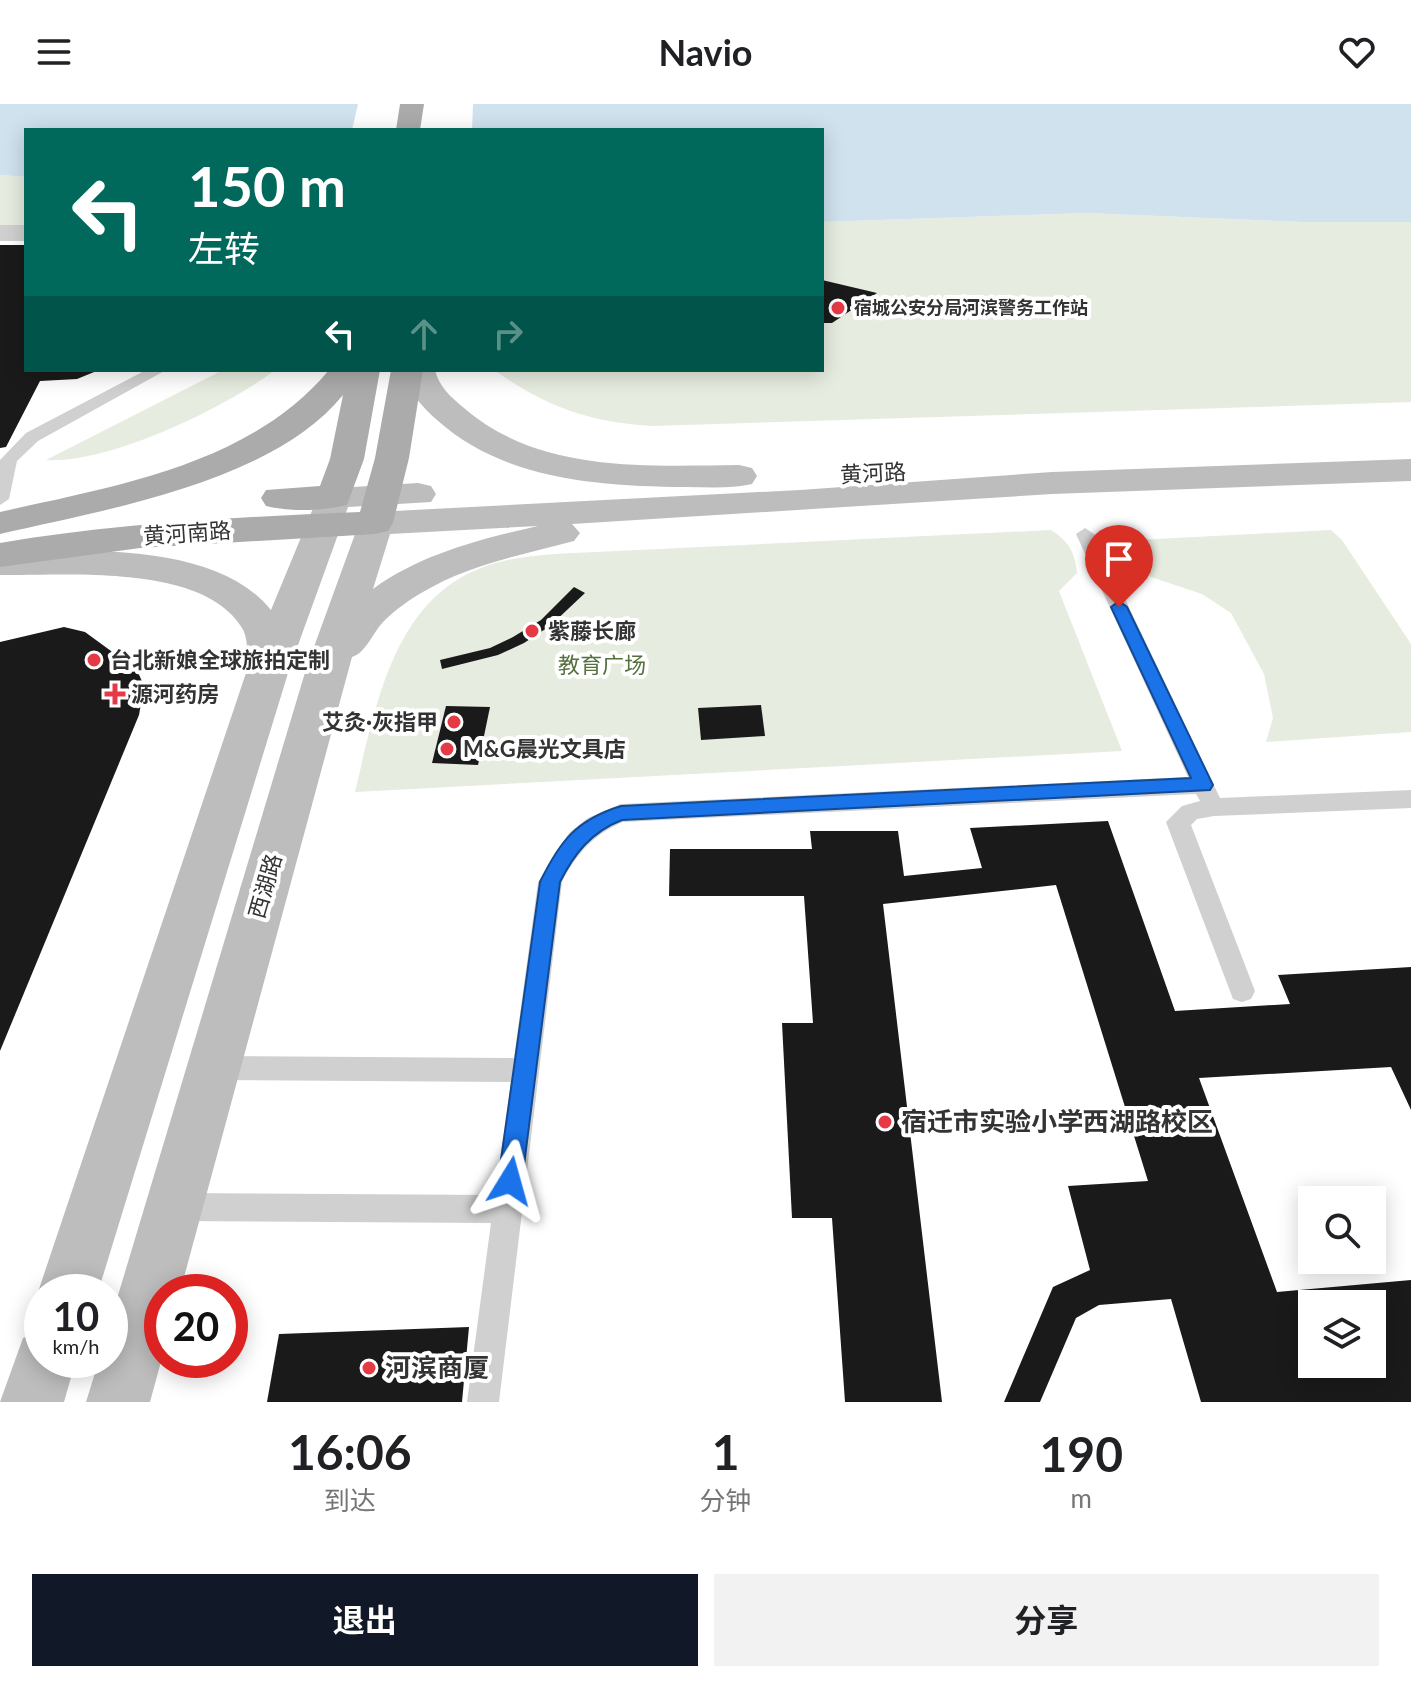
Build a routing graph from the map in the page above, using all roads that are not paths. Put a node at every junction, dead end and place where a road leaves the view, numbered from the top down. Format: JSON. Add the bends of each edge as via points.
{"nodes":[{"id":1,"x":412,"y":104,"type":"edge"},
{"id":2,"x":408,"y":128,"type":"edge"},
{"id":3,"x":0,"y":233,"type":"edge"},
{"id":4,"x":24,"y":233,"type":"edge"},
{"id":5,"x":154,"y":372,"type":"edge"},
{"id":6,"x":345,"y":372,"type":"edge"},
{"id":7,"x":364,"y":372,"type":"edge"},
{"id":8,"x":407,"y":372,"type":"edge"},
{"id":9,"x":419,"y":372,"type":"edge"},
{"id":10,"x":1411,"y":448,"type":"edge"},
{"id":11,"x":1411,"y":470,"type":"edge"},
{"id":12,"x":795,"y":489,"type":"junction"},
{"id":13,"x":0,"y":499,"type":"edge"},
{"id":14,"x":379,"y":509,"type":"junction"},
{"id":15,"x":329,"y":511,"type":"junction"},
{"id":16,"x":0,"y":524,"type":"edge"},
{"id":17,"x":1085,"y":534,"type":"dead end"},
{"id":18,"x":0,"y":555,"type":"edge"},
{"id":19,"x":0,"y":563,"type":"edge"},
{"id":20,"x":328,"y":666,"type":"junction"},
{"id":21,"x":268,"y":670,"type":"junction"},
{"id":22,"x":1209,"y":796,"type":"junction"},
{"id":23,"x":1411,"y":799,"type":"edge"},
{"id":24,"x":1242,"y":991,"type":"dead end"},
{"id":25,"x":213,"y":1068,"type":"junction"},
{"id":26,"x":525,"y":1070,"type":"junction"},
{"id":27,"x":173,"y":1207,"type":"junction"},
{"id":28,"x":506,"y":1209,"type":"junction"},
{"id":29,"x":74,"y":1274,"type":"edge"},
{"id":30,"x":39,"y":1378,"type":"edge"},
{"id":31,"x":32,"y":1402,"type":"edge"},
{"id":32,"x":118,"y":1402,"type":"edge"},
{"id":33,"x":483,"y":1402,"type":"edge"}],
"edges":[{"from":1,"to":2,"type":"main road"},
{"from":3,"to":4,"type":"street"},
{"from":5,"to":13,"type":"lane","via":[[32,437],[9,460]]},
{"from":6,"to":16,"type":"main road","via":[[334,390],[265,442],[144,488]]},
{"from":7,"to":15,"type":"main road","via":[[347,459]]},
{"from":8,"to":14,"type":"main road","name":"西湖路"},
{"from":9,"to":12,"type":"main road","via":[[421,382],[458,425],[515,455],[587,471]]},
{"from":10,"to":12,"type":"main road","name":"黄河路"},
{"from":11,"to":12,"type":"main road","name":"黄河路"},
{"from":12,"to":14,"type":"main road","name":"黄河路"},
{"from":12,"to":20,"type":"main road","via":[[522,540],[457,561],[402,588],[372,610]]},
{"from":14,"to":15,"type":"main road","name":"黄河南路"},
{"from":14,"to":20,"type":"main road","name":"西湖路"},
{"from":15,"to":16,"type":"main road","name":"黄河南路","via":[[124,509]]},
{"from":15,"to":18,"type":"main road","name":"黄河南路"},
{"from":15,"to":21,"type":"main road"},
{"from":17,"to":22,"type":"lane"},
{"from":19,"to":21,"type":"main road","via":[[156,568],[194,575],[251,610],[264,629]]},
{"from":20,"to":25,"type":"main road","name":"西湖路"},
{"from":21,"to":29,"type":"main road"},
{"from":22,"to":23,"type":"lane"},
{"from":22,"to":24,"type":"lane","via":[[1178,822]]},
{"from":22,"to":26,"type":"lane","via":[[635,812],[598,822],[564,853],[550,882]]},
{"from":25,"to":26,"type":"lane"},
{"from":25,"to":27,"type":"main road","name":"西湖路"},
{"from":26,"to":28,"type":"lane"},
{"from":27,"to":28,"type":"lane"},
{"from":27,"to":32,"type":"main road","name":"西湖路"},
{"from":28,"to":33,"type":"lane"},
{"from":30,"to":31,"type":"main road"}]}
